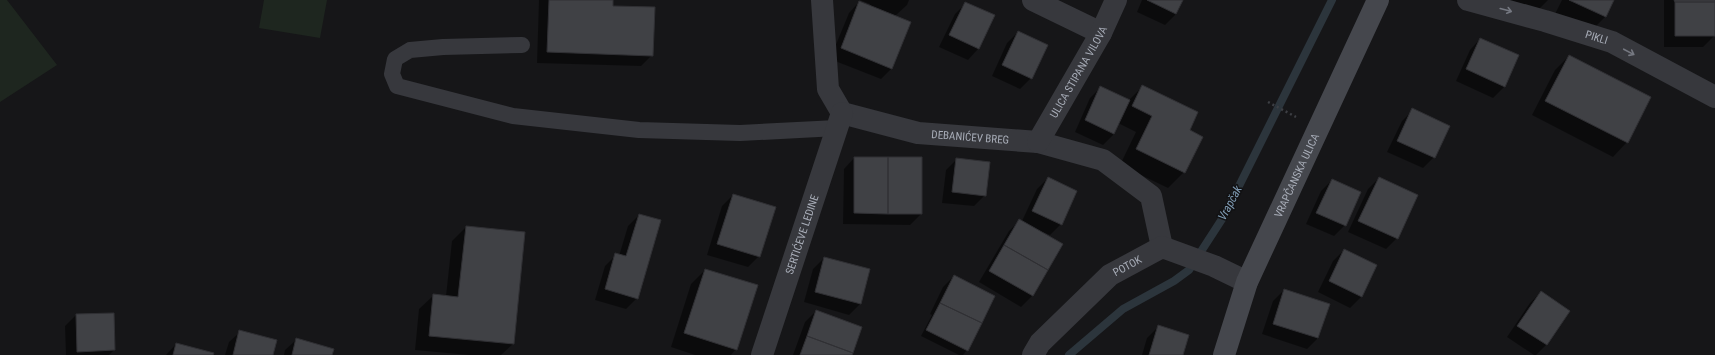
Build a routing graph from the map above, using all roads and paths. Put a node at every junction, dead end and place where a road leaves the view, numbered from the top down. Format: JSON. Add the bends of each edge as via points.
{"nodes":[{"id":1,"x":822,"y":0,"type":"edge"},
{"id":2,"x":1033,"y":0,"type":"edge"},
{"id":3,"x":1116,"y":0,"type":"edge"},
{"id":4,"x":1378,"y":0,"type":"edge"},
{"id":5,"x":1468,"y":0,"type":"edge"},
{"id":6,"x":1101,"y":33,"type":"junction"},
{"id":7,"x":522,"y":45,"type":"dead end"},
{"id":8,"x":1715,"y":97,"type":"edge"},
{"id":9,"x":1268,"y":102,"type":"dead end"},
{"id":10,"x":1294,"y":116,"type":"dead end"},
{"id":11,"x":840,"y":120,"type":"junction"},
{"id":12,"x":1038,"y":142,"type":"junction"},
{"id":13,"x":1162,"y":247,"type":"junction"},
{"id":14,"x":1247,"y":282,"type":"junction"},
{"id":15,"x":762,"y":355,"type":"edge"},
{"id":16,"x":1033,"y":355,"type":"edge"},
{"id":17,"x":1224,"y":355,"type":"edge"}],
"edges":[{"from":1,"to":11,"type":"street","via":[[828,89]]},
{"from":2,"to":6,"type":"street"},
{"from":3,"to":6,"type":"street","name":"ULICA STIPANA VILOVA"},
{"from":4,"to":14,"type":"main road","name":"VRAPČANSKA ULICA"},
{"from":5,"to":8,"type":"street","name":"PIKLI","one_way":true,"via":[[1612,42]]},
{"from":6,"to":12,"type":"street","name":"ULICA STIPANA VILOVA"},
{"from":7,"to":11,"type":"lane","via":[[410,50],[395,59],[392,74],[397,86],[513,116],[640,130],[740,133]]},
{"from":9,"to":10,"type":"path"},
{"from":11,"to":12,"type":"street","name":"DEBANIĆEV BREG","via":[[918,133]]},
{"from":11,"to":15,"type":"street","name":"SERTIĆEVE LEDINE"},
{"from":12,"to":13,"type":"street","name":"DEBANIĆEV BREG","via":[[1103,160],[1151,196]]},
{"from":13,"to":14,"type":"street","via":[[1214,266]]},
{"from":13,"to":16,"type":"street","name":"POTOK","via":[[1110,275],[1040,343]]},
{"from":14,"to":17,"type":"main road","name":"VRAPČANSKA ULICA"}]}
